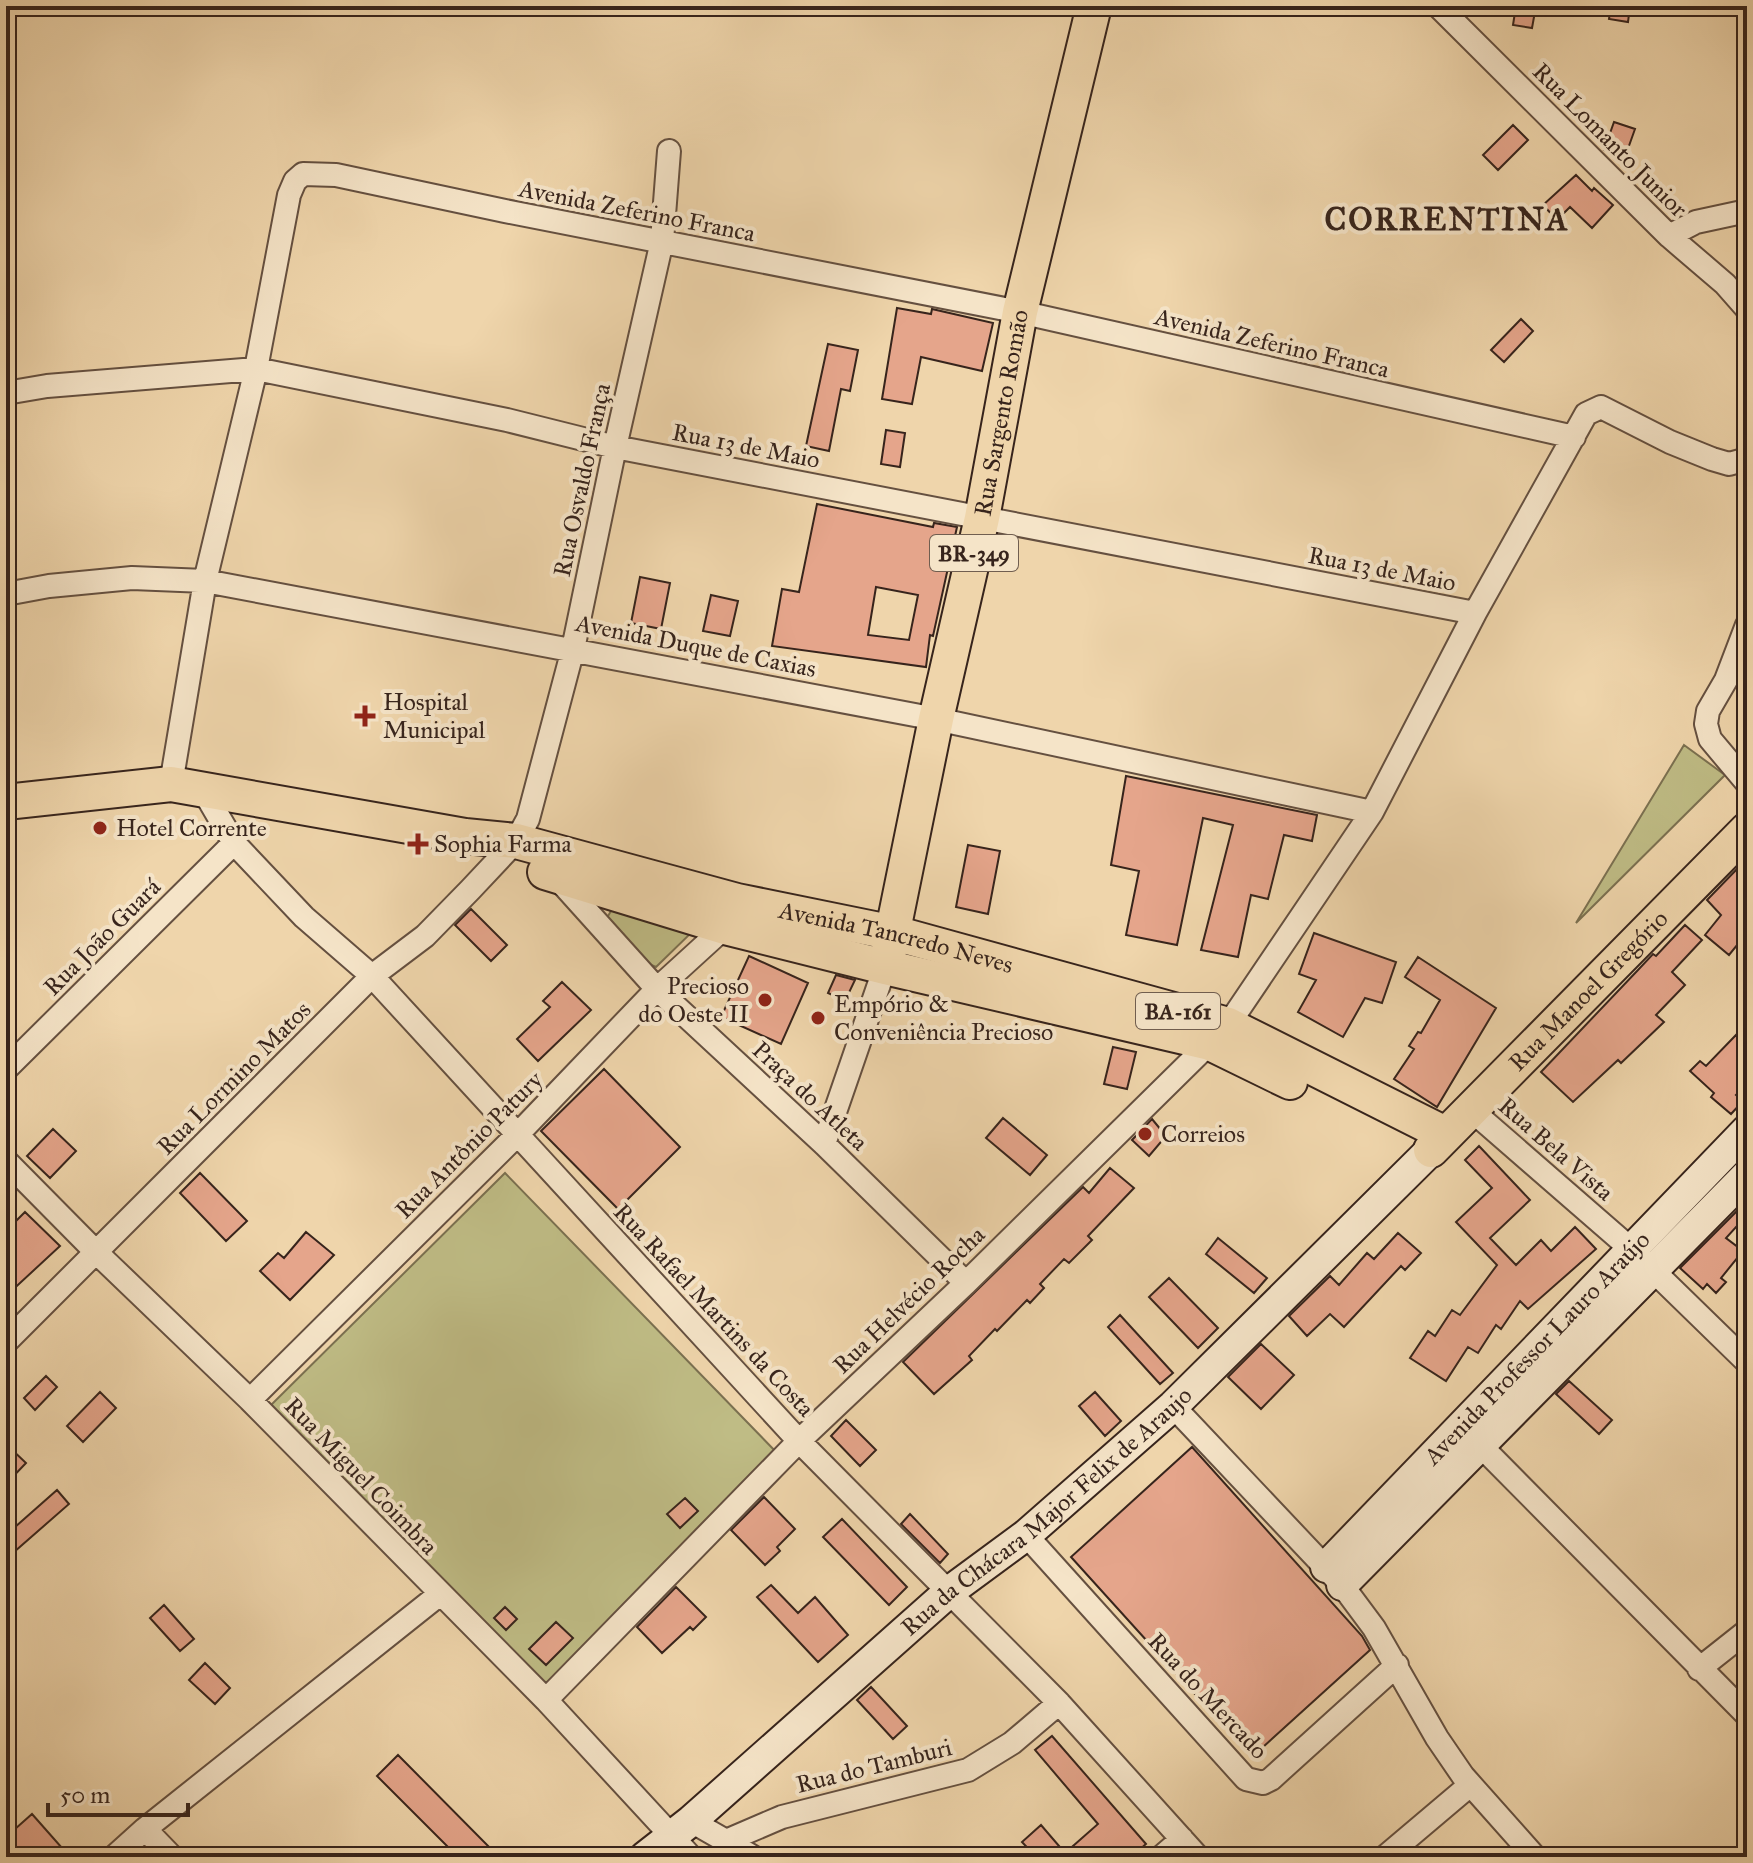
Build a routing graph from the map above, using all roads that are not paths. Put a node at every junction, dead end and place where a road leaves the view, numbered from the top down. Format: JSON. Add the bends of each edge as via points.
{"nodes":[{"id":1,"x":1094,"y":6,"type":"edge"},
{"id":2,"x":1438,"y":6,"type":"edge"},
{"id":3,"x":669,"y":151,"type":"dead end"},
{"id":4,"x":1747,"y":211,"type":"edge"},
{"id":5,"x":1669,"y":236,"type":"junction"},
{"id":6,"x":662,"y":241,"type":"junction"},
{"id":7,"x":1747,"y":309,"type":"edge"},
{"id":8,"x":1020,"y":312,"type":"junction"},
{"id":9,"x":256,"y":369,"type":"junction"},
{"id":10,"x":6,"y":393,"type":"edge"},
{"id":11,"x":1574,"y":437,"type":"junction"},
{"id":12,"x":615,"y":447,"type":"junction"},
{"id":13,"x":1747,"y":459,"type":"edge"},
{"id":14,"x":982,"y":518,"type":"junction"},
{"id":15,"x":205,"y":581,"type":"junction"},
{"id":16,"x":6,"y":594,"type":"edge"},
{"id":17,"x":1475,"y":613,"type":"junction"},
{"id":18,"x":1747,"y":625,"type":"edge"},
{"id":19,"x":573,"y":649,"type":"junction"},
{"id":20,"x":936,"y":719,"type":"junction"},
{"id":21,"x":1747,"y":783,"type":"edge"},
{"id":22,"x":187,"y":787,"type":"junction"},
{"id":23,"x":6,"y":802,"type":"edge"},
{"id":24,"x":1372,"y":812,"type":"junction"},
{"id":25,"x":1747,"y":830,"type":"edge"},
{"id":26,"x":234,"y":843,"type":"junction"},
{"id":27,"x":509,"y":849,"type":"junction"},
{"id":28,"x":555,"y":875,"type":"junction"},
{"id":29,"x":731,"y":914,"type":"junction"},
{"id":30,"x":894,"y":933,"type":"junction"},
{"id":31,"x":885,"y":967,"type":"junction"},
{"id":32,"x":372,"y":976,"type":"junction"},
{"id":33,"x":657,"y":989,"type":"junction"},
{"id":34,"x":1219,"y":1034,"type":"junction"},
{"id":35,"x":6,"y":1069,"type":"edge"},
{"id":36,"x":1470,"y":1109,"type":"junction"},
{"id":37,"x":1747,"y":1130,"type":"edge"},
{"id":38,"x":517,"y":1135,"type":"junction"},
{"id":39,"x":1438,"y":1142,"type":"junction"},
{"id":40,"x":824,"y":1144,"type":"junction"},
{"id":41,"x":6,"y":1161,"type":"edge"},
{"id":42,"x":1747,"y":1175,"type":"edge"},
{"id":43,"x":97,"y":1253,"type":"junction"},
{"id":44,"x":1642,"y":1259,"type":"junction"},
{"id":45,"x":966,"y":1283,"type":"junction"},
{"id":46,"x":6,"y":1342,"type":"edge"},
{"id":47,"x":1747,"y":1362,"type":"edge"},
{"id":48,"x":250,"y":1400,"type":"junction"},
{"id":49,"x":1173,"y":1406,"type":"junction"},
{"id":50,"x":1471,"y":1436,"type":"junction"},
{"id":51,"x":799,"y":1441,"type":"junction"},
{"id":52,"x":1026,"y":1535,"type":"junction"},
{"id":53,"x":1334,"y":1576,"type":"junction"},
{"id":54,"x":950,"y":1591,"type":"junction"},
{"id":55,"x":440,"y":1594,"type":"junction"},
{"id":56,"x":1747,"y":1631,"type":"edge"},
{"id":57,"x":1397,"y":1665,"type":"junction"},
{"id":58,"x":1699,"y":1669,"type":"junction"},
{"id":59,"x":546,"y":1700,"type":"junction"},
{"id":60,"x":1059,"y":1703,"type":"junction"},
{"id":61,"x":1747,"y":1715,"type":"edge"},
{"id":62,"x":1470,"y":1785,"type":"junction"},
{"id":63,"x":145,"y":1829,"type":"junction"},
{"id":64,"x":684,"y":1838,"type":"edge"},
{"id":65,"x":1182,"y":1839,"type":"junction"},
{"id":66,"x":726,"y":1841,"type":"junction"},
{"id":67,"x":114,"y":1857,"type":"edge"},
{"id":68,"x":172,"y":1857,"type":"edge"},
{"id":69,"x":645,"y":1857,"type":"edge"},
{"id":70,"x":753,"y":1857,"type":"edge"},
{"id":71,"x":1161,"y":1857,"type":"edge"},
{"id":72,"x":1198,"y":1857,"type":"edge"},
{"id":73,"x":1385,"y":1857,"type":"edge"},
{"id":74,"x":1535,"y":1857,"type":"edge"}],
"edges":[{"from":1,"to":8,"type":"main road","name":"Rua Sargento Romão","number":"BR-349"},
{"from":2,"to":5,"type":"street","name":"Rua Lomanto Junior"},
{"from":3,"to":6,"type":"street","name":"Rua Osvaldo França"},
{"from":4,"to":5,"type":"street","via":[[1696,222]]},
{"from":5,"to":7,"type":"street","name":"Rua Lomanto Junior"},
{"from":6,"to":8,"type":"street","name":"Avenida Zeferino Franca"},
{"from":6,"to":9,"type":"street","name":"Avenida Zeferino Franca","via":[[336,175],[303,174],[289,195]]},
{"from":6,"to":12,"type":"street","name":"Rua Osvaldo França"},
{"from":8,"to":11,"type":"street","name":"Avenida Zeferino Franca"},
{"from":8,"to":14,"type":"main road","name":"Rua Sargento Romão","number":"BR-349"},
{"from":9,"to":10,"type":"street","name":"Rua 13 de Maio"},
{"from":9,"to":12,"type":"street","name":"Rua 13 de Maio"},
{"from":9,"to":15,"type":"street","name":"Avenida Zeferino Franca"},
{"from":11,"to":13,"type":"street","name":"Rua Helvécio Rocha","via":[[1586,414],[1601,407],[1712,459],[1729,464]]},
{"from":11,"to":17,"type":"street","name":"Rua Helvécio Rocha"},
{"from":12,"to":14,"type":"street","name":"Rua 13 de Maio"},
{"from":12,"to":19,"type":"street","name":"Rua Osvaldo França"},
{"from":14,"to":17,"type":"street","name":"Rua 13 de Maio"},
{"from":14,"to":20,"type":"main road","name":"Rua Sargento Romão","number":"BR-349"},
{"from":15,"to":16,"type":"street","name":"Avenida Duque de Caxias","via":[[132,578]]},
{"from":15,"to":19,"type":"street","name":"Avenida Duque de Caxias"},
{"from":15,"to":22,"type":"street","name":"Avenida Zeferino Franca"},
{"from":17,"to":24,"type":"street","name":"Rua Helvécio Rocha"},
{"from":18,"to":21,"type":"street","via":[[1706,724],[1710,739]]},
{"from":19,"to":20,"type":"street","name":"Avenida Duque de Caxias"},
{"from":19,"to":27,"type":"street","name":"Rua Osvaldo França","via":[[532,805]]},
{"from":20,"to":24,"type":"street","name":"Avenida Duque de Caxias"},
{"from":20,"to":30,"type":"main road","name":"Rua Sargento Romão","number":"BR-349"},
{"from":22,"to":23,"type":"main road","name":"Avenida Tancredo Neves"},
{"from":22,"to":26,"type":"street","name":"Rua Rafael Martins da Costa"},
{"from":22,"to":27,"type":"main road","name":"Avenida Tancredo Neves","via":[[465,836]]},
{"from":24,"to":34,"type":"street","name":"Rua Helvécio Rocha"},
{"from":25,"to":36,"type":"main road","name":"Rua Manoel Gregório"},
{"from":26,"to":32,"type":"street","name":"Rua Rafael Martins da Costa","via":[[304,917]]},
{"from":26,"to":35,"type":"street","name":"Rua João Guará"},
{"from":27,"to":28,"type":"main road","name":"Avenida Tancredo Neves"},
{"from":27,"to":29,"type":"main road","name":"Avenida Tancredo Neves"},
{"from":27,"to":32,"type":"street","name":"Rua Lormino Matos","via":[[425,936]]},
{"from":28,"to":29,"type":"main road","name":"Avenida Tancredo Neves"},
{"from":28,"to":33,"type":"street","name":"Praça do Atleta"},
{"from":29,"to":30,"type":"main road","name":"Avenida Tancredo Neves"},
{"from":29,"to":31,"type":"main road","name":"Avenida Tancredo Neves"},
{"from":29,"to":33,"type":"street","name":"Rua Antônio Patury"},
{"from":30,"to":31,"type":"main road","name":"Rua Sargento Romão","number":"BR-349"},
{"from":30,"to":34,"type":"main road","name":"Avenida Tancredo Neves","number":"BA-161"},
{"from":31,"to":34,"type":"main road","name":"Avenida Tancredo Neves","number":"BA-161"},
{"from":31,"to":40,"type":"street"},
{"from":32,"to":38,"type":"street","name":"Rua Rafael Martins da Costa"},
{"from":32,"to":43,"type":"street","name":"Rua Lormino Matos"},
{"from":33,"to":38,"type":"street","name":"Rua Antônio Patury"},
{"from":33,"to":40,"type":"street","name":"Praça do Atleta"},
{"from":34,"to":39,"type":"main road","name":"Avenida Tancredo Neves","number":"BA-161"},
{"from":34,"to":45,"type":"street","name":"Rua Helvécio Rocha"},
{"from":36,"to":39,"type":"main road","name":"Rua Manoel Gregório"},
{"from":36,"to":44,"type":"street","name":"Rua Bela Vista"},
{"from":37,"to":44,"type":"street","name":"Avenida Professor Lauro Araújo"},
{"from":38,"to":48,"type":"street","name":"Rua Antônio Patury"},
{"from":38,"to":51,"type":"street","name":"Rua Rafael Martins da Costa"},
{"from":39,"to":49,"type":"street","name":"Rua da Chácara Major Felix de Araujo"},
{"from":40,"to":45,"type":"street","name":"Praça do Atleta"},
{"from":41,"to":43,"type":"street","name":"Rua Miguel Coimbra"},
{"from":42,"to":44,"type":"street","name":"Avenida Professor Lauro Araújo"},
{"from":43,"to":46,"type":"street","name":"Rua Lormino Matos"},
{"from":43,"to":48,"type":"street","name":"Rua Miguel Coimbra"},
{"from":44,"to":47,"type":"street","name":"Rua Bela Vista"},
{"from":44,"to":50,"type":"street","name":"Avenida Professor Lauro Araújo"},
{"from":45,"to":51,"type":"street","name":"Rua Helvécio Rocha"},
{"from":48,"to":55,"type":"street","name":"Rua Miguel Coimbra"},
{"from":49,"to":52,"type":"street","name":"Rua da Chácara Major Felix de Araujo"},
{"from":49,"to":53,"type":"street"},
{"from":50,"to":53,"type":"street","name":"Avenida Professor Lauro Araújo"},
{"from":50,"to":58,"type":"street"},
{"from":51,"to":54,"type":"street","name":"Rua Rafael Martins da Costa"},
{"from":51,"to":59,"type":"street","name":"Rua Helvécio Rocha"},
{"from":52,"to":54,"type":"street","name":"Rua da Chácara Major Felix de Araujo"},
{"from":52,"to":57,"type":"street","name":"Rua do Mercado","via":[[1255,1783],[1271,1779]]},
{"from":53,"to":57,"type":"street"},
{"from":54,"to":60,"type":"street","name":"Rua Rafael Martins da Costa"},
{"from":54,"to":64,"type":"street","name":"Rua da Chácara Major Felix de Araujo"},
{"from":55,"to":59,"type":"street","name":"Rua Miguel Coimbra"},
{"from":55,"to":63,"type":"street"},
{"from":56,"to":58,"type":"street"},
{"from":57,"to":62,"type":"street"},
{"from":58,"to":61,"type":"street"},
{"from":59,"to":64,"type":"street","name":"Rua Miguel Coimbra"},
{"from":60,"to":65,"type":"street","name":"Rua Rafael Martins da Costa"},
{"from":60,"to":66,"type":"street","name":"Rua do Tamburi","via":[[1012,1743],[968,1770],[782,1817]]},
{"from":62,"to":73,"type":"street"},
{"from":62,"to":74,"type":"street"},
{"from":63,"to":67,"type":"street"},
{"from":63,"to":68,"type":"street"},
{"from":64,"to":66,"type":"street"},
{"from":64,"to":69,"type":"street","name":"Rua da Chácara Major Felix de Araujo"},
{"from":65,"to":71,"type":"street"},
{"from":65,"to":72,"type":"street","name":"Rua Rafael Martins da Costa"},
{"from":66,"to":70,"type":"street"}]}
